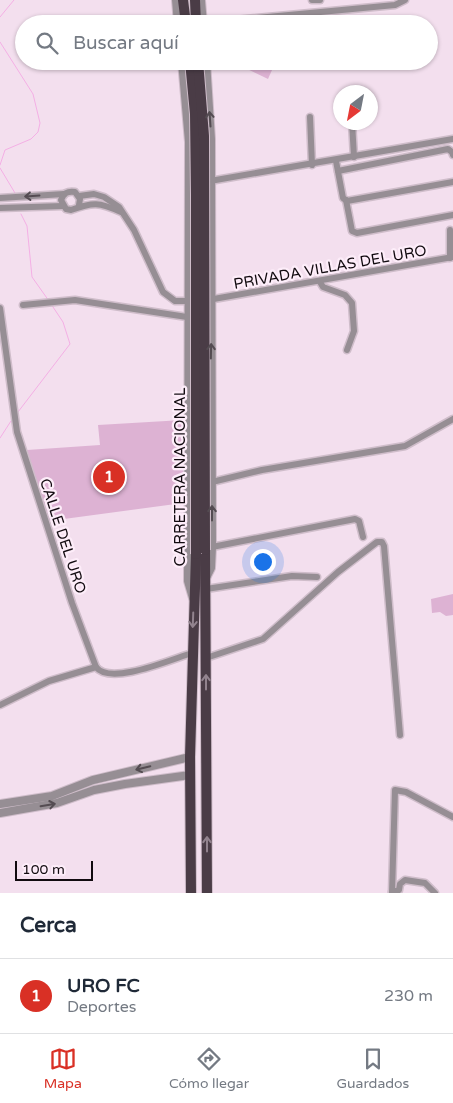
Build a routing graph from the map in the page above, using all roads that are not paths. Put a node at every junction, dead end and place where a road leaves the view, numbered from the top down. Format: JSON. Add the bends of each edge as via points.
{"nodes":[{"id":1,"x":176,"y":0,"type":"edge"},
{"id":2,"x":183,"y":0,"type":"edge"},
{"id":3,"x":195,"y":0,"type":"edge"},
{"id":4,"x":201,"y":0,"type":"edge"},
{"id":5,"x":312,"y":0,"type":"edge"},
{"id":6,"x":320,"y":0,"type":"edge"},
{"id":7,"x":405,"y":0,"type":"edge"},
{"id":8,"x":177,"y":15,"type":"edge"},
{"id":9,"x":185,"y":15,"type":"edge"},
{"id":10,"x":199,"y":15,"type":"edge"},
{"id":11,"x":201,"y":15,"type":"edge"},
{"id":12,"x":287,"y":15,"type":"edge"},
{"id":13,"x":183,"y":70,"type":"edge"},
{"id":14,"x":191,"y":70,"type":"edge"},
{"id":15,"x":199,"y":70,"type":"edge"},
{"id":16,"x":207,"y":70,"type":"edge"},
{"id":17,"x":310,"y":117,"type":"dead end"},
{"id":18,"x":352,"y":130,"type":"edge"},
{"id":19,"x":453,"y":140,"type":"edge"},
{"id":20,"x":453,"y":156,"type":"edge"},
{"id":21,"x":354,"y":157,"type":"junction"},
{"id":22,"x":336,"y":161,"type":"junction"},
{"id":23,"x":312,"y":164,"type":"junction"},
{"id":24,"x":338,"y":171,"type":"junction"},
{"id":25,"x":210,"y":181,"type":"junction"},
{"id":26,"x":453,"y":182,"type":"edge"},
{"id":27,"x":64,"y":194,"type":"junction"},
{"id":28,"x":79,"y":196,"type":"junction"},
{"id":29,"x":0,"y":198,"type":"edge"},
{"id":30,"x":346,"y":200,"type":"junction"},
{"id":31,"x":79,"y":205,"type":"junction"},
{"id":32,"x":63,"y":206,"type":"junction"},
{"id":33,"x":0,"y":208,"type":"edge"},
{"id":34,"x":123,"y":213,"type":"junction"},
{"id":35,"x":453,"y":215,"type":"edge"},
{"id":36,"x":450,"y":230,"type":"dead end"},
{"id":37,"x":452,"y":258,"type":"edge"},
{"id":38,"x":188,"y":274,"type":"junction"},
{"id":39,"x":212,"y":275,"type":"junction"},
{"id":40,"x":320,"y":282,"type":"junction"},
{"id":41,"x":211,"y":300,"type":"junction"},
{"id":42,"x":187,"y":302,"type":"junction"},
{"id":43,"x":23,"y":306,"type":"dead end"},
{"id":44,"x":0,"y":308,"type":"edge"},
{"id":45,"x":187,"y":321,"type":"junction"},
{"id":46,"x":212,"y":323,"type":"junction"},
{"id":47,"x":1,"y":333,"type":"edge"},
{"id":48,"x":346,"y":350,"type":"dead end"},
{"id":49,"x":453,"y":419,"type":"edge"},
{"id":50,"x":212,"y":482,"type":"junction"},
{"id":51,"x":363,"y":537,"type":"dead end"},
{"id":52,"x":204,"y":550,"type":"junction"},
{"id":53,"x":316,"y":577,"type":"dead end"},
{"id":54,"x":206,"y":584,"type":"junction"},
{"id":55,"x":194,"y":600,"type":"junction"},
{"id":56,"x":192,"y":653,"type":"junction"},
{"id":57,"x":206,"y":658,"type":"junction"},
{"id":58,"x":96,"y":667,"type":"junction"},
{"id":59,"x":0,"y":705,"type":"edge"},
{"id":60,"x":400,"y":735,"type":"dead end"},
{"id":61,"x":190,"y":757,"type":"junction"},
{"id":62,"x":124,"y":772,"type":"junction"},
{"id":63,"x":190,"y":775,"type":"junction"},
{"id":64,"x":125,"y":784,"type":"junction"},
{"id":65,"x":0,"y":804,"type":"edge"},
{"id":66,"x":0,"y":813,"type":"edge"},
{"id":67,"x":453,"y":817,"type":"edge"},
{"id":68,"x":191,"y":893,"type":"edge"},
{"id":69,"x":207,"y":893,"type":"edge"},
{"id":70,"x":392,"y":893,"type":"edge"},
{"id":71,"x":435,"y":893,"type":"edge"}],
"edges":[{"from":1,"to":8,"type":"street"},
{"from":2,"to":9,"type":"highway"},
{"from":3,"to":10,"type":"highway"},
{"from":4,"to":11,"type":"street"},
{"from":5,"to":6,"type":"street"},
{"from":7,"to":12,"type":"street","via":[[395,5]]},
{"from":13,"to":38,"type":"street","via":[[188,142]]},
{"from":14,"to":52,"type":"highway","name":"CARRETERA NACIONAL","bridge":true,"via":[[195,114]]},
{"from":15,"to":52,"type":"highway","name":"CARRETERA NACIONAL","bridge":true,"via":[[204,136]]},
{"from":25,"to":16,"type":"street","one_way":true,"via":[[211,131]]},
{"from":17,"to":23,"type":"street"},
{"from":18,"to":21,"type":"street"},
{"from":19,"to":21,"type":"street"},
{"from":20,"to":24,"type":"street","via":[[448,149]]},
{"from":21,"to":22,"type":"street"},
{"from":22,"to":23,"type":"street"},
{"from":22,"to":24,"type":"street"},
{"from":23,"to":25,"type":"street"},
{"from":24,"to":30,"type":"street"},
{"from":25,"to":39,"type":"street"},
{"from":26,"to":30,"type":"street"},
{"from":27,"to":28,"type":"street","via":[[75,192]]},
{"from":27,"to":29,"type":"street","one_way":true},
{"from":27,"to":32,"type":"street"},
{"from":28,"to":31,"type":"street"},
{"from":28,"to":34,"type":"street","via":[[90,193],[104,197]]},
{"from":30,"to":35,"type":"street","via":[[352,231],[357,233]]},
{"from":31,"to":32,"type":"street","via":[[71,210]]},
{"from":31,"to":34,"type":"street","via":[[102,204]]},
{"from":32,"to":33,"type":"street"},
{"from":34,"to":42,"type":"street","via":[[163,292],[175,301]]},
{"from":36,"to":37,"type":"street"},
{"from":37,"to":40,"type":"street","name":"PRIVADA VILLAS DEL URO"},
{"from":38,"to":39,"type":"street","via":[[194,282],[202,284]]},
{"from":38,"to":42,"type":"street"},
{"from":39,"to":41,"type":"street"},
{"from":40,"to":41,"type":"street","name":"PRIVADA VILLAS DEL URO"},
{"from":40,"to":48,"type":"street","via":[[323,287],[345,295],[352,302],[354,331]]},
{"from":41,"to":42,"type":"street","name":"PRIVADA VILLAS DEL URO"},
{"from":41,"to":46,"type":"street"},
{"from":42,"to":45,"type":"street"},
{"from":43,"to":45,"type":"street","via":[[75,300]]},
{"from":44,"to":47,"type":"street","name":"CALLE DEL URO"},
{"from":45,"to":46,"type":"street","via":[[199,318]]},
{"from":45,"to":55,"type":"street","via":[[188,581]]},
{"from":50,"to":46,"type":"street","one_way":true},
{"from":47,"to":58,"type":"street","name":"CALLE DEL URO","via":[[16,432]]},
{"from":49,"to":50,"type":"street","via":[[405,446]]},
{"from":52,"to":50,"type":"street","one_way":true},
{"from":51,"to":52,"type":"street","via":[[356,519]]},
{"from":52,"to":54,"type":"highway","name":"CARRETERA NACIONAL"},
{"from":52,"to":55,"type":"highway","name":"CARRETERA NACIONAL"},
{"from":53,"to":54,"type":"street","via":[[292,576]]},
{"from":54,"to":57,"type":"highway","name":"CARRETERA NACIONAL"},
{"from":55,"to":56,"type":"highway","name":"CARRETERA NACIONAL","one_way":true},
{"from":56,"to":58,"type":"street","via":[[116,675],[102,674]]},
{"from":56,"to":61,"type":"highway","name":"CARRETERA NACIONAL"},
{"from":57,"to":60,"type":"street","via":[[263,639],[338,572],[377,542],[382,542]]},
{"from":69,"to":57,"type":"highway","name":"CARRETERA NACIONAL","one_way":true},
{"from":58,"to":59,"type":"street","via":[[49,681]]},
{"from":61,"to":62,"type":"street","one_way":true},
{"from":61,"to":63,"type":"highway","name":"CARRETERA NACIONAL"},
{"from":62,"to":64,"type":"street"},
{"from":62,"to":65,"type":"street","via":[[52,796]]},
{"from":63,"to":64,"type":"street"},
{"from":63,"to":68,"type":"highway","name":"CARRETERA NACIONAL"},
{"from":66,"to":64,"type":"street","one_way":true,"via":[[57,803],[94,790]]},
{"from":67,"to":70,"type":"street","via":[[395,789]]},
{"from":70,"to":71,"type":"street","via":[[405,880],[425,883]]}]}
